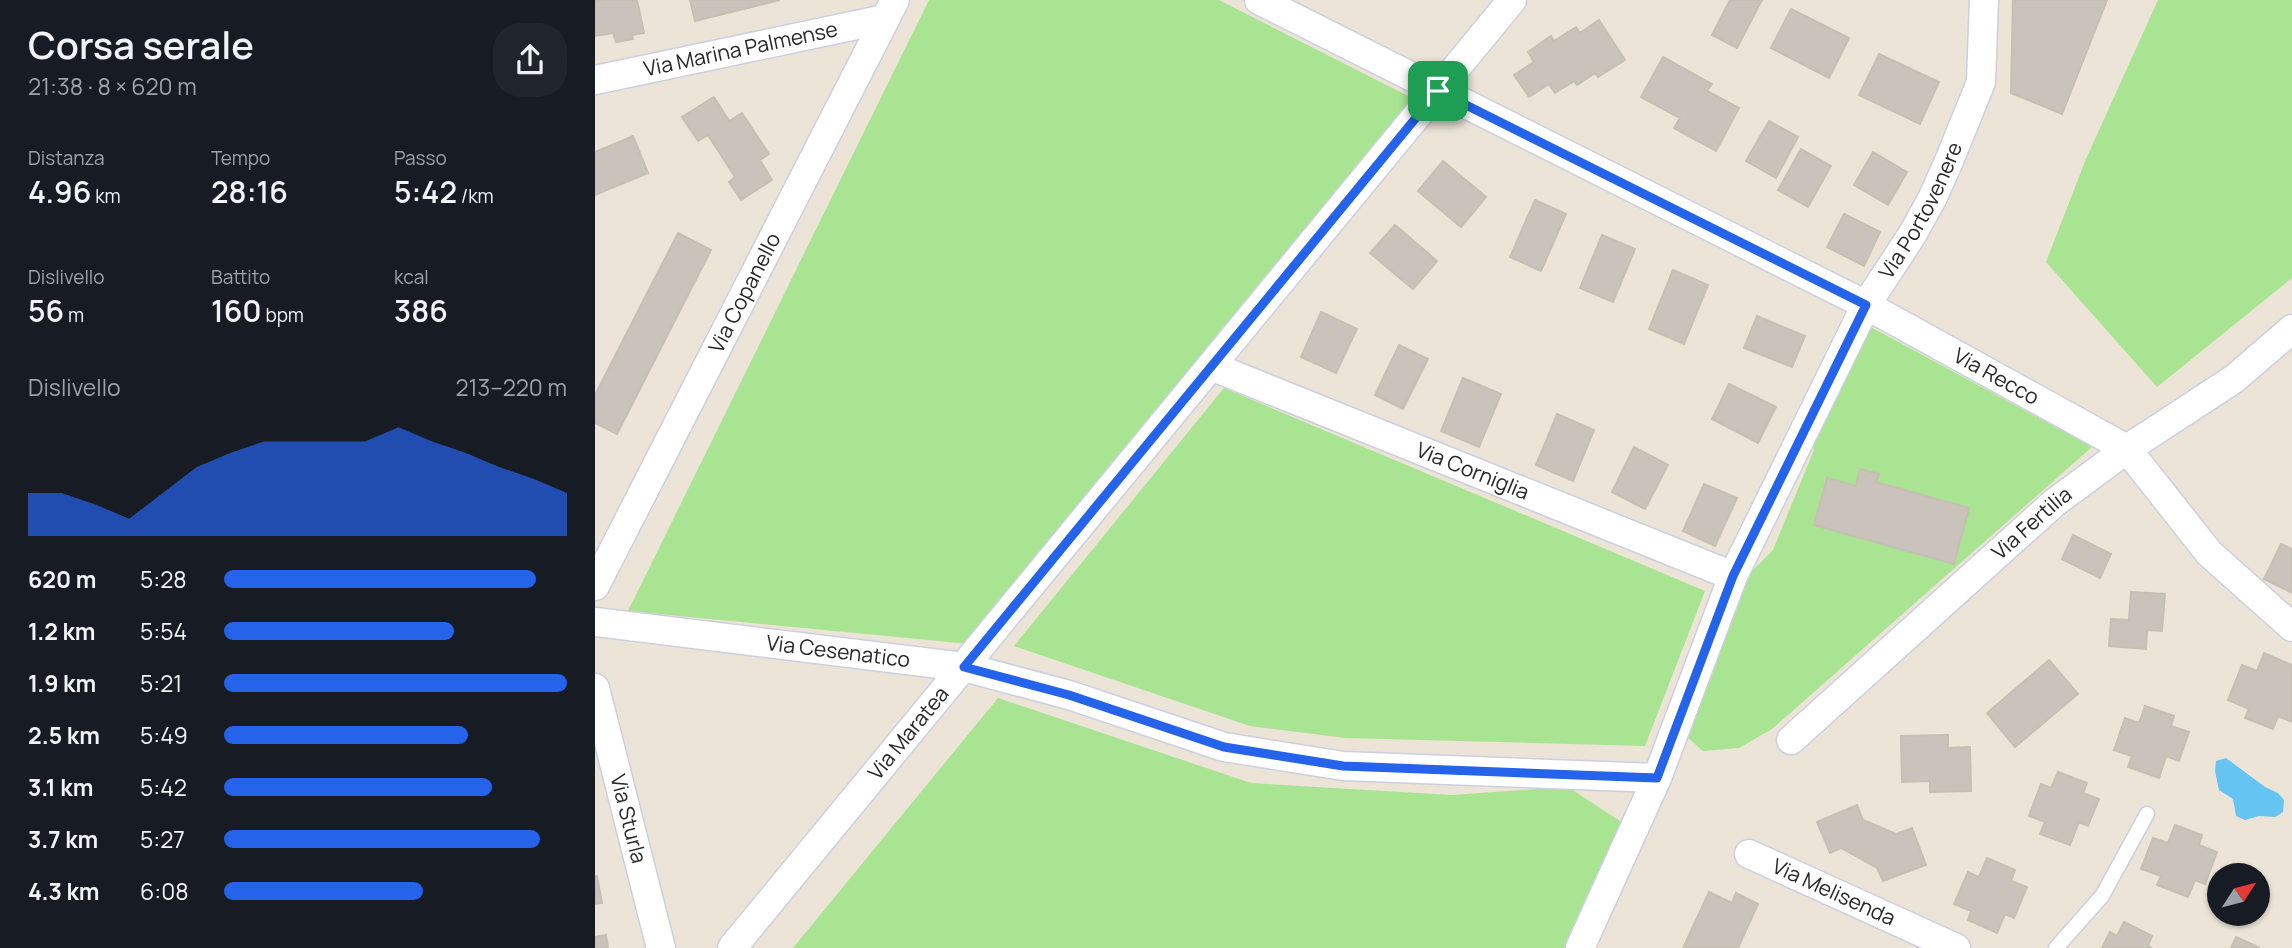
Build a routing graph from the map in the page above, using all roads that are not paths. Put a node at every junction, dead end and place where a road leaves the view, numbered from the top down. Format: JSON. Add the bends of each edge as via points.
{"nodes":[{"id":1,"x":1259,"y":0,"type":"edge"},
{"id":2,"x":1512,"y":0,"type":"edge"},
{"id":3,"x":1984,"y":0,"type":"edge"},
{"id":4,"x":890,"y":10,"type":"edge"},
{"id":5,"x":595,"y":80,"type":"edge"},
{"id":6,"x":1438,"y":91,"type":"junction"},
{"id":7,"x":1866,"y":305,"type":"junction"},
{"id":8,"x":2292,"y":329,"type":"edge"},
{"id":9,"x":1211,"y":366,"type":"junction"},
{"id":10,"x":2127,"y":449,"type":"junction"},
{"id":11,"x":1733,"y":576,"type":"junction"},
{"id":12,"x":595,"y":586,"type":"edge"},
{"id":13,"x":595,"y":622,"type":"edge"},
{"id":14,"x":2292,"y":627,"type":"edge"},
{"id":15,"x":964,"y":667,"type":"junction"},
{"id":16,"x":595,"y":688,"type":"edge"},
{"id":17,"x":1791,"y":740,"type":"dead end"},
{"id":18,"x":1657,"y":778,"type":"junction"},
{"id":19,"x":2147,"y":814,"type":"dead end"},
{"id":20,"x":1749,"y":854,"type":"dead end"},
{"id":21,"x":661,"y":948,"type":"edge"},
{"id":22,"x":732,"y":948,"type":"edge"},
{"id":23,"x":1580,"y":948,"type":"edge"},
{"id":24,"x":1956,"y":948,"type":"edge"},
{"id":25,"x":2056,"y":948,"type":"edge"}],
"edges":[{"from":1,"to":6,"type":"street","name":"Via Recco"},
{"from":2,"to":6,"type":"street","name":"Via Maratea"},
{"from":3,"to":7,"type":"street","name":"Via Portovenere","via":[[1981,82],[1933,199]]},
{"from":4,"to":5,"type":"street","name":"Via Marina Palmense"},
{"from":4,"to":12,"type":"street","name":"Via Copanello"},
{"from":6,"to":7,"type":"street","name":"Via Recco"},
{"from":6,"to":9,"type":"street","name":"Via Maratea"},
{"from":7,"to":10,"type":"street","name":"Via Recco"},
{"from":7,"to":11,"type":"street","name":"Via Portovenere"},
{"from":8,"to":10,"type":"street","name":"Via Fertilia","via":[[2234,379]]},
{"from":9,"to":11,"type":"street","name":"Via Corniglia"},
{"from":9,"to":15,"type":"street","name":"Via Maratea"},
{"from":10,"to":14,"type":"street","via":[[2209,553]]},
{"from":10,"to":17,"type":"street","name":"Via Fertilia","via":[[2053,503]]},
{"from":11,"to":18,"type":"street","name":"Via Portovenere"},
{"from":13,"to":15,"type":"street","name":"Via Cesenatico"},
{"from":15,"to":18,"type":"street","name":"Via Cesenatico","via":[[1069,695],[1224,747],[1343,766]]},
{"from":15,"to":22,"type":"street","name":"Via Maratea"},
{"from":16,"to":21,"type":"street","name":"Via Sturla"},
{"from":18,"to":23,"type":"street","name":"Via Portovenere"},
{"from":19,"to":25,"type":"lane","via":[[2102,895]]},
{"from":20,"to":24,"type":"street","name":"Via Melisenda"}]}
